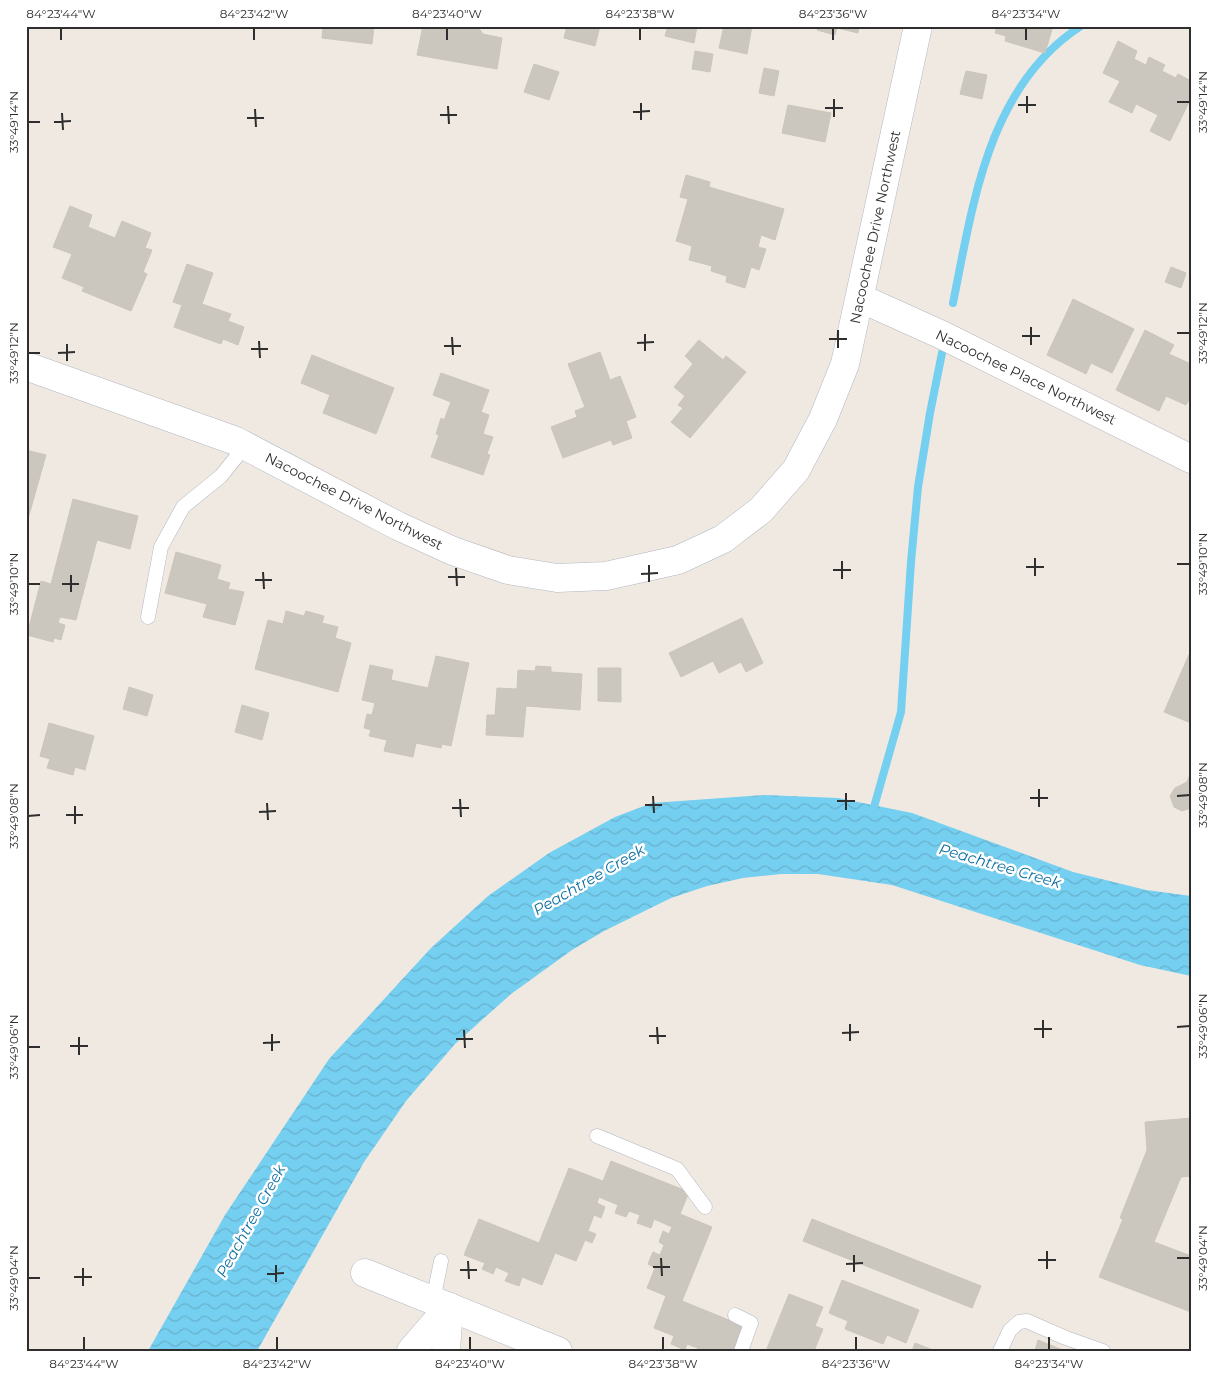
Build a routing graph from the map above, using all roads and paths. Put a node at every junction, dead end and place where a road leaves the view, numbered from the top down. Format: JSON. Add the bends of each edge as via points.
{"nodes":[{"id":1,"x":918,"y":26,"type":"edge"},
{"id":2,"x":860,"y":298,"type":"junction"},
{"id":3,"x":26,"y":366,"type":"edge"},
{"id":4,"x":245,"y":446,"type":"junction"},
{"id":5,"x":1191,"y":459,"type":"edge"},
{"id":6,"x":148,"y":617,"type":"dead end"},
{"id":7,"x":597,"y":1136,"type":"dead end"},
{"id":8,"x":705,"y":1207,"type":"dead end"},
{"id":9,"x":441,"y":1261,"type":"dead end"},
{"id":10,"x":365,"y":1273,"type":"dead end"},
{"id":11,"x":441,"y":1304,"type":"junction"},
{"id":12,"x":735,"y":1315,"type":"dead end"},
{"id":13,"x":545,"y":1348,"type":"edge"},
{"id":14,"x":411,"y":1351,"type":"edge"},
{"id":15,"x":446,"y":1351,"type":"edge"},
{"id":16,"x":740,"y":1351,"type":"edge"},
{"id":17,"x":1000,"y":1351,"type":"edge"},
{"id":18,"x":1103,"y":1351,"type":"edge"}],
"edges":[{"from":1,"to":2,"type":"street","name":"Nacoochee Drive Northwest"},
{"from":2,"to":4,"type":"street","name":"Nacoochee Drive Northwest","via":[[845,364],[823,419],[796,470],[761,510],[723,539],[678,560],[606,576],[557,578],[508,570],[453,551],[398,526]]},
{"from":2,"to":5,"type":"street","name":"Nacoochee Place Northwest","via":[[942,335]]},
{"from":3,"to":4,"type":"street","name":"Nacoochee Drive Northwest"},
{"from":4,"to":6,"type":"lane","via":[[221,476],[183,508],[161,547]]},
{"from":7,"to":8,"type":"lane","via":[[677,1169]]},
{"from":9,"to":11,"type":"lane"},
{"from":10,"to":11,"type":"street"},
{"from":11,"to":13,"type":"street"},
{"from":11,"to":14,"type":"street"},
{"from":11,"to":15,"type":"street"},
{"from":12,"to":16,"type":"lane","via":[[751,1323]]},
{"from":17,"to":18,"type":"lane","via":[[1010,1330],[1019,1322],[1027,1322]]}]}
